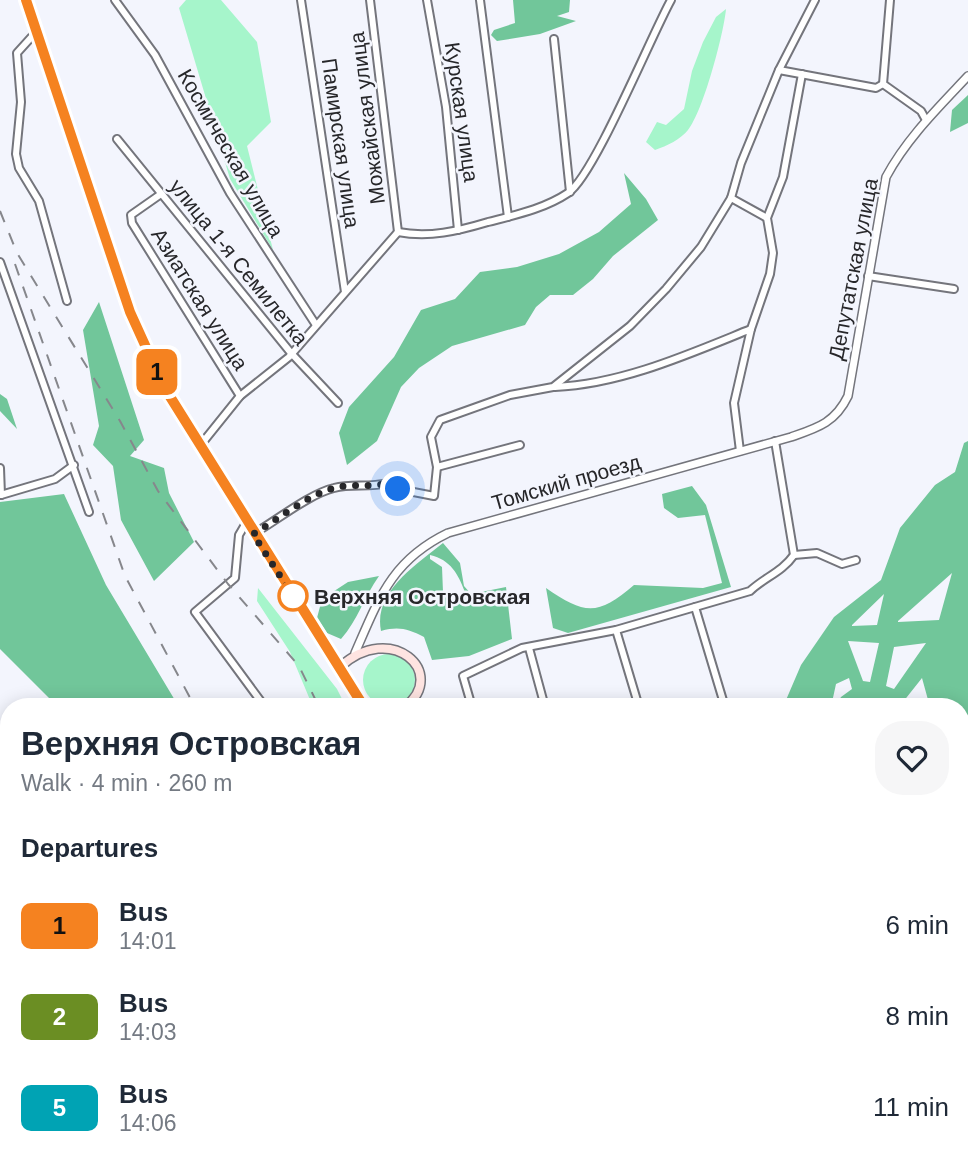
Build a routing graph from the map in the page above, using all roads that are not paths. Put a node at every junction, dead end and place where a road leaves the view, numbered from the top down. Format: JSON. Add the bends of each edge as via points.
{"nodes":[{"id":1,"x":26,"y":0,"type":"edge"},
{"id":2,"x":115,"y":0,"type":"edge"},
{"id":3,"x":128,"y":0,"type":"edge"},
{"id":4,"x":301,"y":0,"type":"edge"},
{"id":5,"x":370,"y":0,"type":"edge"},
{"id":6,"x":427,"y":0,"type":"edge"},
{"id":7,"x":480,"y":0,"type":"edge"},
{"id":8,"x":671,"y":0,"type":"edge"},
{"id":9,"x":815,"y":0,"type":"edge"},
{"id":10,"x":890,"y":0,"type":"edge"},
{"id":11,"x":122,"y":7,"type":"junction"},
{"id":12,"x":36,"y":32,"type":"junction"},
{"id":13,"x":554,"y":39,"type":"dead end"},
{"id":14,"x":779,"y":70,"type":"junction"},
{"id":15,"x":802,"y":74,"type":"junction"},
{"id":16,"x":968,"y":76,"type":"edge"},
{"id":17,"x":883,"y":84,"type":"junction"},
{"id":18,"x":926,"y":120,"type":"junction"},
{"id":19,"x":117,"y":139,"type":"dead end"},
{"id":20,"x":570,"y":192,"type":"junction"},
{"id":21,"x":160,"y":194,"type":"junction"},
{"id":22,"x":731,"y":198,"type":"junction"},
{"id":23,"x":508,"y":217,"type":"junction"},
{"id":24,"x":767,"y":218,"type":"junction"},
{"id":25,"x":458,"y":230,"type":"junction"},
{"id":26,"x":398,"y":232,"type":"junction"},
{"id":27,"x":0,"y":261,"type":"edge"},
{"id":28,"x":868,"y":276,"type":"junction"},
{"id":29,"x":954,"y":289,"type":"dead end"},
{"id":30,"x":345,"y":292,"type":"junction"},
{"id":31,"x":67,"y":301,"type":"dead end"},
{"id":32,"x":316,"y":326,"type":"junction"},
{"id":33,"x":751,"y":329,"type":"junction"},
{"id":34,"x":291,"y":353,"type":"junction"},
{"id":35,"x":553,"y":387,"type":"junction"},
{"id":36,"x":240,"y":396,"type":"junction"},
{"id":37,"x":338,"y":403,"type":"dead end"},
{"id":38,"x":824,"y":426,"type":"joint"},
{"id":39,"x":775,"y":441,"type":"junction"},
{"id":40,"x":520,"y":445,"type":"dead end"},
{"id":41,"x":199,"y":447,"type":"junction"},
{"id":42,"x":740,"y":451,"type":"junction"},
{"id":43,"x":74,"y":465,"type":"junction"},
{"id":44,"x":437,"y":467,"type":"junction"},
{"id":45,"x":0,"y":468,"type":"edge"},
{"id":46,"x":1,"y":495,"type":"edge"},
{"id":47,"x":89,"y":512,"type":"dead end"},
{"id":48,"x":246,"y":523,"type":"junction"},
{"id":49,"x":253,"y":534,"type":"junction"},
{"id":50,"x":794,"y":555,"type":"junction"},
{"id":51,"x":856,"y":560,"type":"dead end"},
{"id":52,"x":695,"y":607,"type":"junction"},
{"id":53,"x":616,"y":630,"type":"junction"},
{"id":54,"x":528,"y":648,"type":"junction"},
{"id":55,"x":355,"y":653,"type":"junction"},
{"id":56,"x":340,"y":667,"type":"junction"},
{"id":57,"x":258,"y":698,"type":"edge"},
{"id":58,"x":359,"y":698,"type":"edge"},
{"id":59,"x":413,"y":698,"type":"edge"},
{"id":60,"x":469,"y":698,"type":"edge"},
{"id":61,"x":542,"y":698,"type":"edge"},
{"id":62,"x":636,"y":698,"type":"edge"},
{"id":63,"x":722,"y":698,"type":"edge"}],
"edges":[{"from":1,"to":12,"type":"main road"},
{"from":2,"to":11,"type":"street","name":"Космическая улица"},
{"from":3,"to":11,"type":"street"},
{"from":4,"to":30,"type":"street","name":"Памирская улица"},
{"from":5,"to":26,"type":"street","name":"Можайская улица"},
{"from":6,"to":25,"type":"street","name":"Курская улица","via":[[446,107]]},
{"from":7,"to":23,"type":"street"},
{"from":8,"to":20,"type":"street","via":[[589,166]]},
{"from":9,"to":14,"type":"street"},
{"from":10,"to":17,"type":"street"},
{"from":11,"to":32,"type":"street","name":"Космическая улица","via":[[155,55],[230,193]]},
{"from":12,"to":31,"type":"street","via":[[17,53],[21,102],[16,154],[39,201]]},
{"from":12,"to":41,"type":"main road","via":[[130,312],[164,387]]},
{"from":13,"to":20,"type":"street"},
{"from":14,"to":15,"type":"street"},
{"from":14,"to":22,"type":"street"},
{"from":15,"to":17,"type":"street","via":[[876,88]]},
{"from":15,"to":24,"type":"street","via":[[783,177]]},
{"from":16,"to":18,"type":"street","name":"Депутатская улица"},
{"from":17,"to":18,"type":"street","via":[[921,111]]},
{"from":18,"to":28,"type":"street","name":"Депутатская улица","via":[[886,177]]},
{"from":19,"to":21,"type":"street","name":"улица 1-я Семилетка"},
{"from":20,"to":23,"type":"street"},
{"from":21,"to":34,"type":"street","name":"улица 1-я Семилетка"},
{"from":21,"to":36,"type":"street","name":"Азиатская улица","via":[[131,215],[132,223]]},
{"from":22,"to":24,"type":"street"},
{"from":22,"to":35,"type":"street","via":[[701,247],[666,289],[630,326]]},
{"from":23,"to":25,"type":"street"},
{"from":24,"to":33,"type":"street","via":[[773,253],[770,274]]},
{"from":25,"to":26,"type":"street","via":[[420,237]]},
{"from":26,"to":30,"type":"street"},
{"from":27,"to":43,"type":"street"},
{"from":28,"to":29,"type":"street"},
{"from":28,"to":38,"type":"street","name":"Депутатская улица","via":[[848,396],[841,411]]},
{"from":30,"to":32,"type":"street"},
{"from":32,"to":34,"type":"street"},
{"from":33,"to":35,"type":"street","via":[[658,365],[576,386]]},
{"from":33,"to":42,"type":"street","via":[[734,403]]},
{"from":34,"to":36,"type":"street"},
{"from":34,"to":37,"type":"street","name":"улица 1-я Семилетка"},
{"from":35,"to":44,"type":"street","via":[[510,395],[440,420],[432,437]]},
{"from":36,"to":41,"type":"street"},
{"from":38,"to":39,"type":"street","name":"Томский проезд"},
{"from":39,"to":42,"type":"street","name":"Томский проезд"},
{"from":39,"to":50,"type":"street"},
{"from":40,"to":44,"type":"street"},
{"from":41,"to":48,"type":"main road"},
{"from":42,"to":55,"type":"street","name":"Томский проезд","via":[[448,533],[427,543],[401,564],[383,588]]},
{"from":43,"to":46,"type":"street","via":[[55,479]]},
{"from":43,"to":47,"type":"street"},
{"from":44,"to":49,"type":"street","via":[[434,496],[387,483],[330,489]]},
{"from":45,"to":46,"type":"street"},
{"from":48,"to":49,"type":"main road"},
{"from":48,"to":57,"type":"street","via":[[239,536],[235,578],[195,612]]},
{"from":49,"to":56,"type":"main road"},
{"from":50,"to":51,"type":"street","via":[[817,553],[842,564]]},
{"from":50,"to":52,"type":"street","via":[[785,568],[750,591]]},
{"from":52,"to":53,"type":"street"},
{"from":52,"to":63,"type":"street"},
{"from":53,"to":54,"type":"street"},
{"from":53,"to":62,"type":"street"},
{"from":54,"to":60,"type":"street","via":[[463,676]]},
{"from":54,"to":61,"type":"street"},
{"from":55,"to":56,"type":"main road"},
{"from":55,"to":59,"type":"main road","via":[[390,647],[412,660],[421,682]]},
{"from":56,"to":58,"type":"main road"}]}
